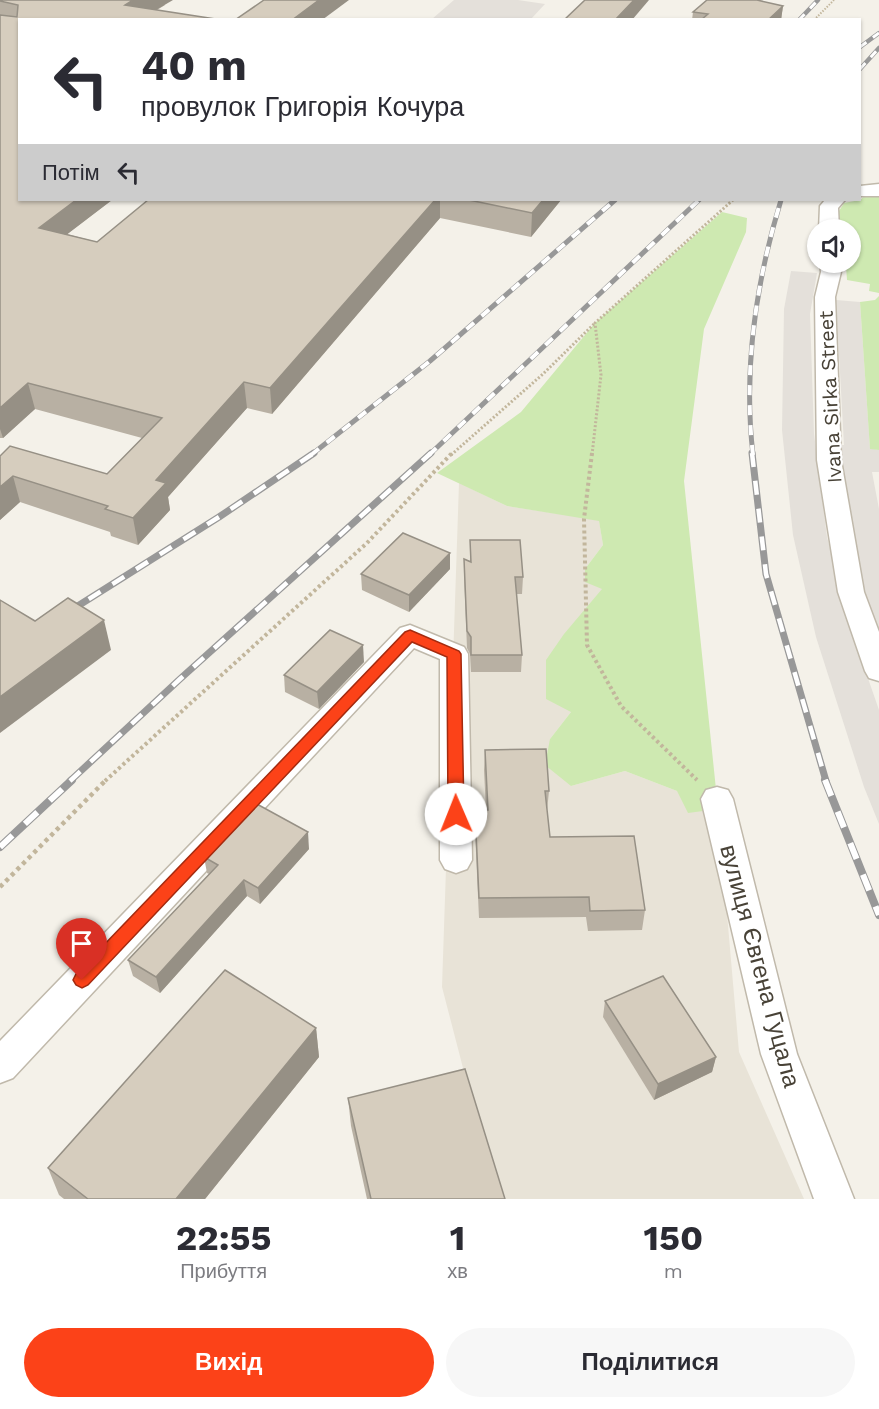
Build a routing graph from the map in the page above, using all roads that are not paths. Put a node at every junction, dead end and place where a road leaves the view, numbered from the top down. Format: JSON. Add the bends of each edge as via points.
{"nodes":[{"id":1,"x":879,"y":189,"type":"edge"},
{"id":2,"x":861,"y":191,"type":"edge"},
{"id":3,"x":835,"y":201,"type":"edge"},
{"id":4,"x":830,"y":219,"type":"edge"},
{"id":5,"x":831,"y":273,"type":"edge"},
{"id":6,"x":879,"y":670,"type":"edge"},
{"id":7,"x":717,"y":799,"type":"road end"},
{"id":8,"x":456,"y":860,"type":"dead end"},
{"id":9,"x":0,"y":1066,"type":"edge"},
{"id":10,"x":834,"y":1199,"type":"edge"}],
"edges":[{"from":1,"to":2,"type":"street"},
{"from":3,"to":4,"type":"street","via":[[829,206]]},
{"from":5,"to":6,"type":"street","name":"Ivana Sirka Street","via":[[825,297],[829,460],[851,591]]},
{"from":7,"to":10,"type":"street","name":"вулиця Євгена Гуцала","via":[[779,1054]]},
{"from":8,"to":9,"type":"street","via":[[454,654],[410,635]]}]}
